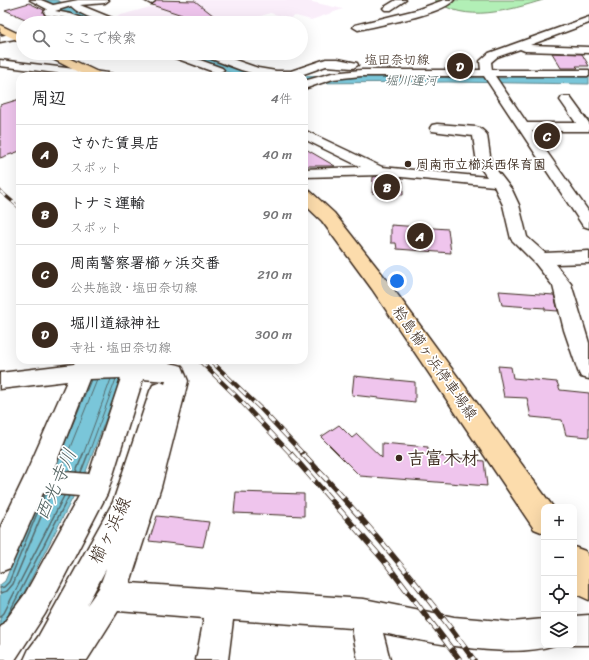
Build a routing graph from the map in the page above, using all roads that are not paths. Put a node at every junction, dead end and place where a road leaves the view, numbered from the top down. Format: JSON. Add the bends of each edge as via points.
{"nodes":[{"id":1,"x":34,"y":0,"type":"edge"},
{"id":2,"x":105,"y":0,"type":"edge"},
{"id":3,"x":402,"y":0,"type":"edge"},
{"id":4,"x":450,"y":0,"type":"edge"},
{"id":5,"x":66,"y":3,"type":"edge"},
{"id":6,"x":429,"y":4,"type":"edge"},
{"id":7,"x":388,"y":8,"type":"dead end"},
{"id":8,"x":54,"y":13,"type":"edge"},
{"id":9,"x":68,"y":16,"type":"edge"},
{"id":10,"x":96,"y":16,"type":"edge"},
{"id":11,"x":589,"y":20,"type":"edge"},
{"id":12,"x":358,"y":27,"type":"dead end"},
{"id":13,"x":0,"y":28,"type":"edge"},
{"id":14,"x":559,"y":31,"type":"junction"},
{"id":15,"x":582,"y":34,"type":"dead end"},
{"id":16,"x":16,"y":36,"type":"edge"},
{"id":17,"x":16,"y":38,"type":"edge"},
{"id":18,"x":0,"y":39,"type":"edge"},
{"id":19,"x":517,"y":46,"type":"junction"},
{"id":20,"x":589,"y":50,"type":"edge"},
{"id":21,"x":318,"y":59,"type":"dead end"},
{"id":22,"x":64,"y":60,"type":"edge"},
{"id":23,"x":190,"y":60,"type":"edge"},
{"id":24,"x":229,"y":60,"type":"edge"},
{"id":25,"x":0,"y":62,"type":"edge"},
{"id":26,"x":20,"y":65,"type":"junction"},
{"id":27,"x":415,"y":67,"type":"junction"},
{"id":28,"x":0,"y":71,"type":"edge"},
{"id":29,"x":301,"y":71,"type":"junction"},
{"id":30,"x":72,"y":72,"type":"edge"},
{"id":31,"x":89,"y":72,"type":"edge"},
{"id":32,"x":222,"y":72,"type":"edge"},
{"id":33,"x":258,"y":72,"type":"edge"},
{"id":34,"x":298,"y":72,"type":"edge"},
{"id":35,"x":589,"y":73,"type":"edge"},
{"id":36,"x":336,"y":75,"type":"junction"},
{"id":37,"x":492,"y":79,"type":"junction"},
{"id":38,"x":443,"y":84,"type":"dead end"},
{"id":39,"x":308,"y":85,"type":"edge"},
{"id":40,"x":481,"y":85,"type":"dead end"},
{"id":41,"x":509,"y":85,"type":"dead end"},
{"id":42,"x":308,"y":87,"type":"edge"},
{"id":43,"x":566,"y":100,"type":"dead end"},
{"id":44,"x":524,"y":127,"type":"junction"},
{"id":45,"x":587,"y":127,"type":"edge"},
{"id":46,"x":437,"y":128,"type":"dead end"},
{"id":47,"x":308,"y":136,"type":"edge"},
{"id":48,"x":381,"y":171,"type":"junction"},
{"id":49,"x":308,"y":173,"type":"edge"},
{"id":50,"x":496,"y":182,"type":"junction"},
{"id":51,"x":308,"y":199,"type":"edge"},
{"id":52,"x":589,"y":223,"type":"edge"},
{"id":53,"x":589,"y":257,"type":"edge"},
{"id":54,"x":541,"y":259,"type":"junction"},
{"id":55,"x":84,"y":366,"type":"edge"},
{"id":56,"x":135,"y":370,"type":"junction"},
{"id":57,"x":589,"y":371,"type":"edge"},
{"id":58,"x":0,"y":381,"type":"edge"},
{"id":59,"x":161,"y":391,"type":"tunnel mouth"},
{"id":60,"x":36,"y":481,"type":"junction"},
{"id":61,"x":98,"y":486,"type":"junction"},
{"id":62,"x":541,"y":515,"type":"edge"},
{"id":63,"x":0,"y":558,"type":"edge"},
{"id":64,"x":577,"y":566,"type":"edge"},
{"id":65,"x":589,"y":584,"type":"edge"},
{"id":66,"x":110,"y":596,"type":"junction"},
{"id":67,"x":221,"y":605,"type":"junction"},
{"id":68,"x":364,"y":614,"type":"junction"},
{"id":69,"x":589,"y":630,"type":"edge"},
{"id":70,"x":577,"y":631,"type":"edge"},
{"id":71,"x":541,"y":634,"type":"edge"},
{"id":72,"x":0,"y":655,"type":"edge"},
{"id":73,"x":57,"y":657,"type":"edge"},
{"id":74,"x":212,"y":660,"type":"edge"},
{"id":75,"x":374,"y":660,"type":"edge"}],
"edges":[{"from":1,"to":8,"type":"street"},
{"from":2,"to":5,"type":"street"},
{"from":3,"to":7,"type":"street"},
{"from":4,"to":6,"type":"street"},
{"from":5,"to":8,"type":"street"},
{"from":5,"to":10,"type":"street"},
{"from":6,"to":12,"type":"street"},
{"from":8,"to":9,"type":"street"},
{"from":11,"to":14,"type":"street"},
{"from":13,"to":16,"type":"main road"},
{"from":14,"to":15,"type":"street"},
{"from":14,"to":19,"type":"street"},
{"from":17,"to":18,"type":"street"},
{"from":19,"to":20,"type":"street"},
{"from":19,"to":37,"type":"street","via":[[487,58],[485,61]]},
{"from":21,"to":29,"type":"street","via":[[299,66]]},
{"from":22,"to":31,"type":"main road"},
{"from":23,"to":32,"type":"street"},
{"from":24,"to":33,"type":"street"},
{"from":25,"to":26,"type":"street"},
{"from":26,"to":28,"type":"street"},
{"from":26,"to":30,"type":"street"},
{"from":27,"to":29,"type":"street","via":[[368,68],[333,62],[322,63]]},
{"from":27,"to":36,"type":"street","name":"塩田奈切線"},
{"from":27,"to":37,"type":"street","name":"塩田奈切線"},
{"from":29,"to":34,"type":"street"},
{"from":29,"to":36,"type":"street","via":[[328,68]]},
{"from":35,"to":37,"type":"street","name":"塩田奈切線"},
{"from":36,"to":39,"type":"street","name":"塩田奈切線"},
{"from":37,"to":40,"type":"street"},
{"from":37,"to":41,"type":"street"},
{"from":37,"to":44,"type":"street"},
{"from":38,"to":42,"type":"street","via":[[349,84],[318,90]]},
{"from":43,"to":45,"type":"street"},
{"from":44,"to":45,"type":"street"},
{"from":44,"to":52,"type":"street"},
{"from":46,"to":50,"type":"street","via":[[476,131],[480,136],[484,163]]},
{"from":47,"to":48,"type":"street"},
{"from":48,"to":49,"type":"street"},
{"from":48,"to":50,"type":"street"},
{"from":50,"to":54,"type":"street","via":[[504,190],[511,205],[519,239]]},
{"from":51,"to":62,"type":"main road","name":"粭島櫛ヶ浜停車場線","via":[[328,217],[379,284]]},
{"from":53,"to":54,"type":"street"},
{"from":54,"to":57,"type":"street","via":[[562,284],[574,330]]},
{"from":55,"to":56,"type":"street"},
{"from":55,"to":58,"type":"street"},
{"from":55,"to":60,"type":"street"},
{"from":56,"to":61,"type":"street"},
{"from":56,"to":66,"type":"street","via":[[174,372],[177,381],[148,487]]},
{"from":59,"to":73,"type":"street","name":"櫛ヶ浜線","via":[[125,506]]},
{"from":60,"to":61,"type":"street"},
{"from":60,"to":63,"type":"street"},
{"from":61,"to":72,"type":"street","via":[[35,604]]},
{"from":64,"to":65,"type":"main road"},
{"from":66,"to":67,"type":"street"},
{"from":66,"to":73,"type":"street"},
{"from":67,"to":68,"type":"street"},
{"from":67,"to":74,"type":"street"},
{"from":68,"to":71,"type":"street","via":[[454,632],[512,637]]},
{"from":68,"to":75,"type":"street"},
{"from":69,"to":70,"type":"street"}]}
